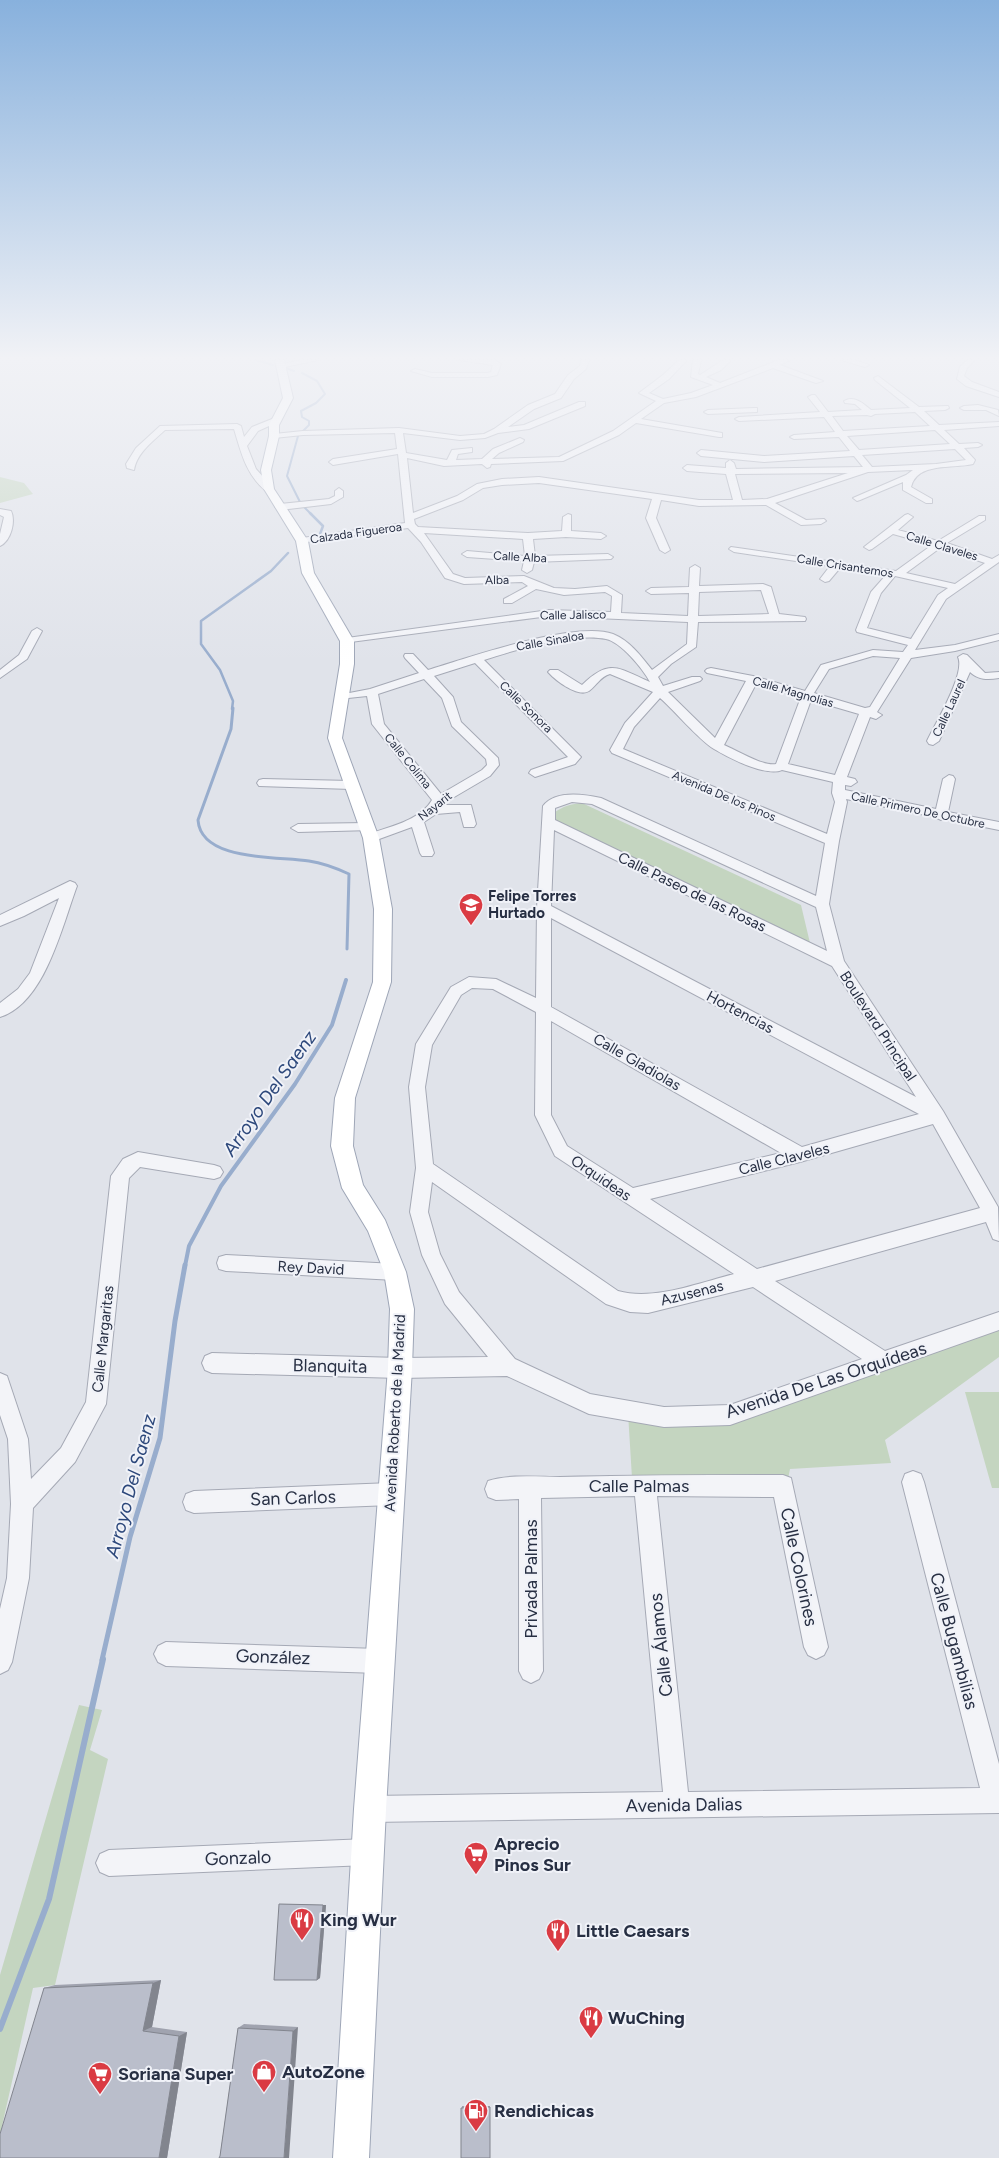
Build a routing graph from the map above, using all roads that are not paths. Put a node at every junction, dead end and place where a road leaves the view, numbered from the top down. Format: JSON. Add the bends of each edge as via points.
{"nodes":[{"id":1,"x":132,"y":461,"type":"edge"},
{"id":2,"x":247,"y":461,"type":"edge"},
{"id":3,"x":268,"y":461,"type":"edge"},
{"id":4,"x":343,"y":461,"type":"edge"},
{"id":5,"x":403,"y":461,"type":"edge"},
{"id":6,"x":430,"y":461,"type":"edge"},
{"id":7,"x":485,"y":461,"type":"junction"},
{"id":8,"x":496,"y":461,"type":"edge"},
{"id":9,"x":730,"y":461,"type":"edge"},
{"id":10,"x":862,"y":461,"type":"edge"},
{"id":11,"x":971,"y":461,"type":"edge"},
{"id":12,"x":333,"y":462,"type":"dead end"},
{"id":13,"x":450,"y":463,"type":"joint"},
{"id":14,"x":924,"y":466,"type":"junction"},
{"id":15,"x":131,"y":468,"type":"dead end"},
{"id":16,"x":687,"y":468,"type":"dead end"},
{"id":17,"x":869,"y":469,"type":"junction"},
{"id":18,"x":730,"y":472,"type":"junction"},
{"id":19,"x":909,"y":477,"type":"junction"},
{"id":20,"x":502,"y":482,"type":"junction"},
{"id":21,"x":269,"y":489,"type":"junction"},
{"id":22,"x":339,"y":491,"type":"dead end"},
{"id":23,"x":657,"y":497,"type":"junction"},
{"id":24,"x":857,"y":498,"type":"dead end"},
{"id":25,"x":928,"y":501,"type":"dead end"},
{"id":26,"x":768,"y":502,"type":"junction"},
{"id":27,"x":736,"y":505,"type":"junction"},
{"id":28,"x":280,"y":507,"type":"junction"},
{"id":29,"x":0,"y":512,"type":"edge"},
{"id":30,"x":568,"y":517,"type":"dead end"},
{"id":31,"x":908,"y":517,"type":"dead end"},
{"id":32,"x":982,"y":518,"type":"dead end"},
{"id":33,"x":821,"y":521,"type":"dead end"},
{"id":34,"x":412,"y":524,"type":"junction"},
{"id":35,"x":892,"y":531,"type":"junction"},
{"id":36,"x":528,"y":536,"type":"junction"},
{"id":37,"x":602,"y":536,"type":"dead end"},
{"id":38,"x":302,"y":541,"type":"junction"},
{"id":39,"x":0,"y":543,"type":"edge"},
{"id":40,"x":572,"y":544,"type":"junction"},
{"id":41,"x":939,"y":544,"type":"junction"},
{"id":42,"x":869,"y":546,"type":"dead end"},
{"id":43,"x":734,"y":549,"type":"dead end"},
{"id":44,"x":665,"y":550,"type":"dead end"},
{"id":45,"x":467,"y":554,"type":"dead end"},
{"id":46,"x":608,"y":557,"type":"dead end"},
{"id":47,"x":530,"y":559,"type":"junction"},
{"id":48,"x":995,"y":562,"type":"edge"},
{"id":49,"x":837,"y":565,"type":"junction"},
{"id":50,"x":695,"y":568,"type":"dead end"},
{"id":51,"x":895,"y":574,"type":"junction"},
{"id":52,"x":524,"y":579,"type":"junction"},
{"id":53,"x":825,"y":579,"type":"dead end"},
{"id":54,"x":534,"y":586,"type":"junction"},
{"id":55,"x":956,"y":587,"type":"junction"},
{"id":56,"x":696,"y":589,"type":"junction"},
{"id":57,"x":651,"y":591,"type":"dead end"},
{"id":58,"x":508,"y":601,"type":"dead end"},
{"id":59,"x":616,"y":614,"type":"junction"},
{"id":60,"x":775,"y":617,"type":"junction"},
{"id":61,"x":695,"y":619,"type":"junction"},
{"id":62,"x":801,"y":619,"type":"dead end"},
{"id":63,"x":37,"y":631,"type":"dead end"},
{"id":64,"x":997,"y":635,"type":"edge"},
{"id":65,"x":347,"y":641,"type":"junction"},
{"id":66,"x":913,"y":643,"type":"junction"},
{"id":67,"x":954,"y":648,"type":"junction"},
{"id":68,"x":906,"y":655,"type":"junction"},
{"id":69,"x":409,"y":656,"type":"dead end"},
{"id":70,"x":476,"y":658,"type":"junction"},
{"id":71,"x":965,"y":659,"type":"junction"},
{"id":72,"x":710,"y":671,"type":"dead end"},
{"id":73,"x":554,"y":672,"type":"dead end"},
{"id":74,"x":0,"y":674,"type":"edge"},
{"id":75,"x":425,"y":674,"type":"junction"},
{"id":76,"x":652,"y":676,"type":"junction"},
{"id":77,"x":999,"y":676,"type":"edge"},
{"id":78,"x":696,"y":679,"type":"dead end"},
{"id":79,"x":753,"y":680,"type":"junction"},
{"id":80,"x":660,"y":691,"type":"junction"},
{"id":81,"x":372,"y":692,"type":"junction"},
{"id":82,"x":343,"y":696,"type":"junction"},
{"id":83,"x":807,"y":696,"type":"junction"},
{"id":84,"x":872,"y":712,"type":"junction"},
{"id":85,"x":934,"y":741,"type":"dead end"},
{"id":86,"x":717,"y":746,"type":"junction"},
{"id":87,"x":781,"y":766,"type":"junction"},
{"id":88,"x":535,"y":773,"type":"dead end"},
{"id":89,"x":949,"y":779,"type":"dead end"},
{"id":90,"x":846,"y":781,"type":"junction"},
{"id":91,"x":263,"y":784,"type":"dead end"},
{"id":92,"x":351,"y":784,"type":"junction"},
{"id":93,"x":842,"y":797,"type":"junction"},
{"id":94,"x":436,"y":805,"type":"junction"},
{"id":95,"x":466,"y":808,"type":"joint"},
{"id":96,"x":942,"y":816,"type":"junction"},
{"id":97,"x":417,"y":821,"type":"junction"},
{"id":98,"x":548,"y":822,"type":"junction"},
{"id":99,"x":469,"y":824,"type":"dead end"},
{"id":100,"x":999,"y":826,"type":"edge"},
{"id":101,"x":298,"y":828,"type":"dead end"},
{"id":102,"x":369,"y":833,"type":"junction"},
{"id":103,"x":832,"y":841,"type":"junction"},
{"id":104,"x":427,"y":854,"type":"dead end"},
{"id":105,"x":822,"y":904,"type":"junction"},
{"id":106,"x":544,"y":908,"type":"junction"},
{"id":107,"x":0,"y":921,"type":"edge"},
{"id":108,"x":837,"y":962,"type":"junction"},
{"id":109,"x":543,"y":1009,"type":"junction"},
{"id":110,"x":0,"y":1011,"type":"edge"},
{"id":111,"x":937,"y":1116,"type":"junction"},
{"id":112,"x":800,"y":1155,"type":"junction"},
{"id":113,"x":425,"y":1168,"type":"junction"},
{"id":114,"x":214,"y":1172,"type":"dead end"},
{"id":115,"x":629,"y":1197,"type":"junction"},
{"id":116,"x":992,"y":1214,"type":"junction"},
{"id":117,"x":999,"y":1233,"type":"edge"},
{"id":118,"x":226,"y":1263,"type":"dead end"},
{"id":119,"x":395,"y":1272,"type":"junction"},
{"id":120,"x":754,"y":1278,"type":"junction"},
{"id":121,"x":999,"y":1321,"type":"edge"},
{"id":122,"x":884,"y":1362,"type":"junction"},
{"id":123,"x":212,"y":1363,"type":"dead end"},
{"id":124,"x":508,"y":1366,"type":"junction"},
{"id":125,"x":400,"y":1368,"type":"junction"},
{"id":126,"x":0,"y":1384,"type":"edge"},
{"id":127,"x":912,"y":1482,"type":"dead end"},
{"id":128,"x":645,"y":1485,"type":"junction"},
{"id":129,"x":782,"y":1486,"type":"joint"},
{"id":130,"x":530,"y":1487,"type":"junction"},
{"id":131,"x":496,"y":1489,"type":"dead end"},
{"id":132,"x":391,"y":1494,"type":"junction"},
{"id":133,"x":194,"y":1502,"type":"dead end"},
{"id":134,"x":22,"y":1504,"type":"junction"},
{"id":135,"x":816,"y":1647,"type":"dead end"},
{"id":136,"x":166,"y":1654,"type":"dead end"},
{"id":137,"x":379,"y":1661,"type":"junction"},
{"id":138,"x":0,"y":1662,"type":"edge"},
{"id":139,"x":531,"y":1671,"type":"dead end"},
{"id":140,"x":997,"y":1800,"type":"edge"},
{"id":141,"x":676,"y":1805,"type":"junction"},
{"id":142,"x":370,"y":1809,"type":"junction"},
{"id":143,"x":367,"y":1852,"type":"junction"},
{"id":144,"x":109,"y":1863,"type":"dead end"},
{"id":145,"x":351,"y":2158,"type":"edge"}],
"edges":[{"from":1,"to":15,"type":"street"},
{"from":2,"to":21,"type":"street"},
{"from":3,"to":21,"type":"main road"},
{"from":4,"to":12,"type":"street"},
{"from":5,"to":34,"type":"street"},
{"from":6,"to":13,"type":"street"},
{"from":7,"to":8,"type":"street"},
{"from":7,"to":13,"type":"street"},
{"from":7,"to":20,"type":"street","via":[[493,475]]},
{"from":9,"to":18,"type":"street"},
{"from":10,"to":17,"type":"street"},
{"from":11,"to":14,"type":"street"},
{"from":14,"to":17,"type":"street"},
{"from":14,"to":19,"type":"street"},
{"from":16,"to":18,"type":"street"},
{"from":17,"to":18,"type":"street","via":[[774,474]]},
{"from":17,"to":26,"type":"street"},
{"from":18,"to":27,"type":"street"},
{"from":19,"to":24,"type":"street"},
{"from":19,"to":25,"type":"street","via":[[906,488]]},
{"from":20,"to":23,"type":"street","name":"Calzada Figueroa","via":[[539,480]]},
{"from":20,"to":34,"type":"street","name":"Calzada Figueroa","via":[[480,486]]},
{"from":21,"to":28,"type":"main road"},
{"from":22,"to":28,"type":"street","via":[[335,500]]},
{"from":23,"to":27,"type":"street","name":"Calzada Figueroa"},
{"from":23,"to":44,"type":"street","via":[[651,518]]},
{"from":26,"to":27,"type":"street","name":"Calzada Figueroa"},
{"from":26,"to":33,"type":"street","via":[[804,523]]},
{"from":28,"to":38,"type":"main road"},
{"from":29,"to":39,"type":"street","via":[[10,516]]},
{"from":30,"to":40,"type":"street"},
{"from":31,"to":35,"type":"street"},
{"from":32,"to":41,"type":"street"},
{"from":34,"to":36,"type":"street"},
{"from":34,"to":38,"type":"street","name":"Calzada Figueroa"},
{"from":34,"to":52,"type":"street","name":"Alba","via":[[449,576],[464,581]]},
{"from":35,"to":41,"type":"street","name":"Calle Claveles"},
{"from":35,"to":42,"type":"street"},
{"from":36,"to":40,"type":"street"},
{"from":36,"to":47,"type":"street"},
{"from":37,"to":40,"type":"street"},
{"from":38,"to":65,"type":"main road","via":[[308,573]]},
{"from":40,"to":46,"type":"street"},
{"from":40,"to":47,"type":"street","name":"Calle Alba"},
{"from":41,"to":48,"type":"street","name":"Calle Claveles"},
{"from":41,"to":51,"type":"street"},
{"from":43,"to":49,"type":"street","name":"Calle Crisantemos"},
{"from":45,"to":47,"type":"street","name":"Calle Alba"},
{"from":47,"to":52,"type":"street","name":"Alba"},
{"from":48,"to":55,"type":"street","name":"Boulevard Principal"},
{"from":49,"to":51,"type":"street","name":"Calle Crisantemos"},
{"from":49,"to":53,"type":"street"},
{"from":50,"to":56,"type":"street"},
{"from":51,"to":55,"type":"street","name":"Calle Crisantemos"},
{"from":51,"to":66,"type":"street","via":[[876,592],[861,630]]},
{"from":52,"to":54,"type":"street"},
{"from":54,"to":58,"type":"street"},
{"from":54,"to":59,"type":"street","via":[[564,593],[614,591],[617,595]]},
{"from":55,"to":66,"type":"street","name":"Boulevard Principal","via":[[939,601]]},
{"from":56,"to":57,"type":"street"},
{"from":56,"to":60,"type":"street","via":[[763,587],[767,589]]},
{"from":56,"to":61,"type":"street"},
{"from":59,"to":61,"type":"street","name":"Calle Jalisco"},
{"from":59,"to":65,"type":"street","name":"Calle Jalisco","via":[[549,613]]},
{"from":60,"to":61,"type":"street","name":"Calle Jalisco"},
{"from":60,"to":62,"type":"street","name":"Calle Jalisco"},
{"from":61,"to":76,"type":"street","via":[[692,645]]},
{"from":63,"to":74,"type":"street","via":[[23,657]]},
{"from":64,"to":67,"type":"street"},
{"from":65,"to":82,"type":"main road","name":"Avenida Roberto de la Madrid"},
{"from":66,"to":68,"type":"street","name":"Boulevard Principal"},
{"from":67,"to":68,"type":"street"},
{"from":67,"to":71,"type":"street","name":"Calle Laurel"},
{"from":68,"to":83,"type":"street","via":[[873,653],[832,664],[825,667]]},
{"from":68,"to":84,"type":"street","name":"Boulevard Principal"},
{"from":69,"to":75,"type":"street"},
{"from":70,"to":75,"type":"street","name":"Calle Sinaloa"},
{"from":70,"to":76,"type":"street","name":"Calle Sinaloa","via":[[591,634],[619,641]]},
{"from":70,"to":88,"type":"street","name":"Calle Sonora","via":[[575,757]]},
{"from":71,"to":77,"type":"street","via":[[976,674]]},
{"from":71,"to":85,"type":"street","name":"Calle Laurel","via":[[964,676]]},
{"from":72,"to":79,"type":"street","name":"Calle Magnolias"},
{"from":73,"to":80,"type":"street","via":[[580,690],[609,670]]},
{"from":75,"to":81,"type":"street","name":"Calle Sinaloa"},
{"from":75,"to":94,"type":"street","name":"Nayarit","via":[[447,697],[456,723],[492,758],[492,765],[486,773]]},
{"from":76,"to":80,"type":"street","name":"Calle Sinaloa"},
{"from":78,"to":80,"type":"street"},
{"from":79,"to":83,"type":"street","name":"Calle Magnolias"},
{"from":79,"to":86,"type":"street"},
{"from":80,"to":86,"type":"street","name":"Calle Sinaloa"},
{"from":80,"to":103,"type":"street","name":"Avenida De los Pinos","via":[[629,726],[616,750]]},
{"from":81,"to":82,"type":"street","name":"Calle Sinaloa"},
{"from":81,"to":94,"type":"street","name":"Calle Colima","via":[[378,724]]},
{"from":82,"to":92,"type":"main road","name":"Avenida Roberto de la Madrid","via":[[335,738]]},
{"from":83,"to":84,"type":"street","name":"Calle Magnolias"},
{"from":83,"to":87,"type":"street"},
{"from":84,"to":90,"type":"street","name":"Boulevard Principal","via":[[863,744]]},
{"from":86,"to":87,"type":"street","via":[[762,767],[774,769]]},
{"from":87,"to":90,"type":"street"},
{"from":89,"to":96,"type":"street"},
{"from":90,"to":93,"type":"street","name":"Boulevard Principal"},
{"from":91,"to":92,"type":"street"},
{"from":92,"to":102,"type":"main road","name":"Avenida Roberto de la Madrid"},
{"from":93,"to":96,"type":"street","name":"Calle Primero De Octubre"},
{"from":93,"to":103,"type":"street","name":"Boulevard Principal"},
{"from":94,"to":95,"type":"street"},
{"from":94,"to":97,"type":"street","name":"Nayarit"},
{"from":95,"to":99,"type":"street"},
{"from":96,"to":100,"type":"street","name":"Calle Primero De Octubre"},
{"from":97,"to":102,"type":"street","name":"Nayarit"},
{"from":97,"to":104,"type":"street"},
{"from":98,"to":105,"type":"street","name":"Orquideas","via":[[548,806],[562,798],[576,796],[596,801]]},
{"from":98,"to":106,"type":"street","name":"Orquideas"},
{"from":98,"to":108,"type":"street","name":"Calle Paseo de las Rosas"},
{"from":101,"to":102,"type":"street"},
{"from":102,"to":119,"type":"main road","name":"Avenida Roberto de la Madrid","via":[[383,909],[382,982],[345,1098],[342,1146],[353,1188],[377,1227]]},
{"from":103,"to":105,"type":"street","name":"Boulevard Principal"},
{"from":105,"to":108,"type":"street","name":"Boulevard Principal"},
{"from":106,"to":109,"type":"street","name":"Orquideas"},
{"from":106,"to":111,"type":"street","name":"Hortencias"},
{"from":107,"to":110,"type":"street","via":[[70,886],[37,975],[23,993]]},
{"from":108,"to":111,"type":"street","name":"Boulevard Principal"},
{"from":109,"to":112,"type":"street","name":"Calle Gladiolas"},
{"from":109,"to":113,"type":"street","name":"Calle Gladiolas","via":[[496,984],[469,982],[456,991],[424,1044],[417,1087]]},
{"from":109,"to":115,"type":"street","name":"Orquideas","via":[[543,1115],[561,1151]]},
{"from":111,"to":112,"type":"street","name":"Calle Claveles"},
{"from":111,"to":116,"type":"street","name":"Boulevard Principal"},
{"from":112,"to":115,"type":"street","name":"Calle Claveles"},
{"from":113,"to":120,"type":"street","name":"Azusenas","via":[[613,1298],[648,1304]]},
{"from":113,"to":124,"type":"street","via":[[420,1212],[431,1256],[452,1298]]},
{"from":114,"to":134,"type":"street","name":"Calle Margaritas","via":[[138,1158],[120,1176],[96,1404],[68,1455]]},
{"from":115,"to":120,"type":"street","name":"Orquideas"},
{"from":116,"to":117,"type":"street","name":"Boulevard Principal"},
{"from":116,"to":120,"type":"street","name":"Azusenas"},
{"from":118,"to":119,"type":"street","name":"Rey David"},
{"from":119,"to":125,"type":"main road","name":"Avenida Roberto de la Madrid","via":[[402,1309]]},
{"from":120,"to":122,"type":"street","name":"Orquideas"},
{"from":121,"to":122,"type":"street","name":"Avenida De Las Orquídeas"},
{"from":122,"to":124,"type":"street","name":"Avenida De Las Orquídeas","via":[[730,1415],[664,1417],[589,1404]]},
{"from":123,"to":125,"type":"street","name":"Blanquita"},
{"from":124,"to":125,"type":"street","name":"Blanquita"},
{"from":125,"to":132,"type":"main road","name":"Avenida Roberto de la Madrid"},
{"from":126,"to":134,"type":"street","via":[[18,1439]]},
{"from":127,"to":140,"type":"street","name":"Calle Bugambilias"},
{"from":128,"to":129,"type":"street","name":"Calle Palmas"},
{"from":128,"to":130,"type":"street","name":"Calle Palmas"},
{"from":128,"to":141,"type":"street","name":"Calle Álamos"},
{"from":129,"to":135,"type":"street","name":"Calle Colorines"},
{"from":130,"to":131,"type":"street","name":"Calle Palmas"},
{"from":130,"to":139,"type":"street","name":"Privada Palmas"},
{"from":132,"to":133,"type":"street","name":"San Carlos"},
{"from":132,"to":137,"type":"main road","name":"Avenida Roberto de la Madrid"},
{"from":134,"to":138,"type":"street","via":[[18,1578]]},
{"from":136,"to":137,"type":"street","name":"González"},
{"from":137,"to":142,"type":"main road","name":"Avenida Roberto de la Madrid"},
{"from":140,"to":141,"type":"street","name":"Avenida Dalias"},
{"from":141,"to":142,"type":"street","name":"Avenida Dalias"},
{"from":142,"to":143,"type":"main road","name":"Avenida Roberto de la Madrid"},
{"from":143,"to":144,"type":"street","name":"Gonzalo"},
{"from":143,"to":145,"type":"main road","name":"Avenida Roberto de la Madrid"}]}
